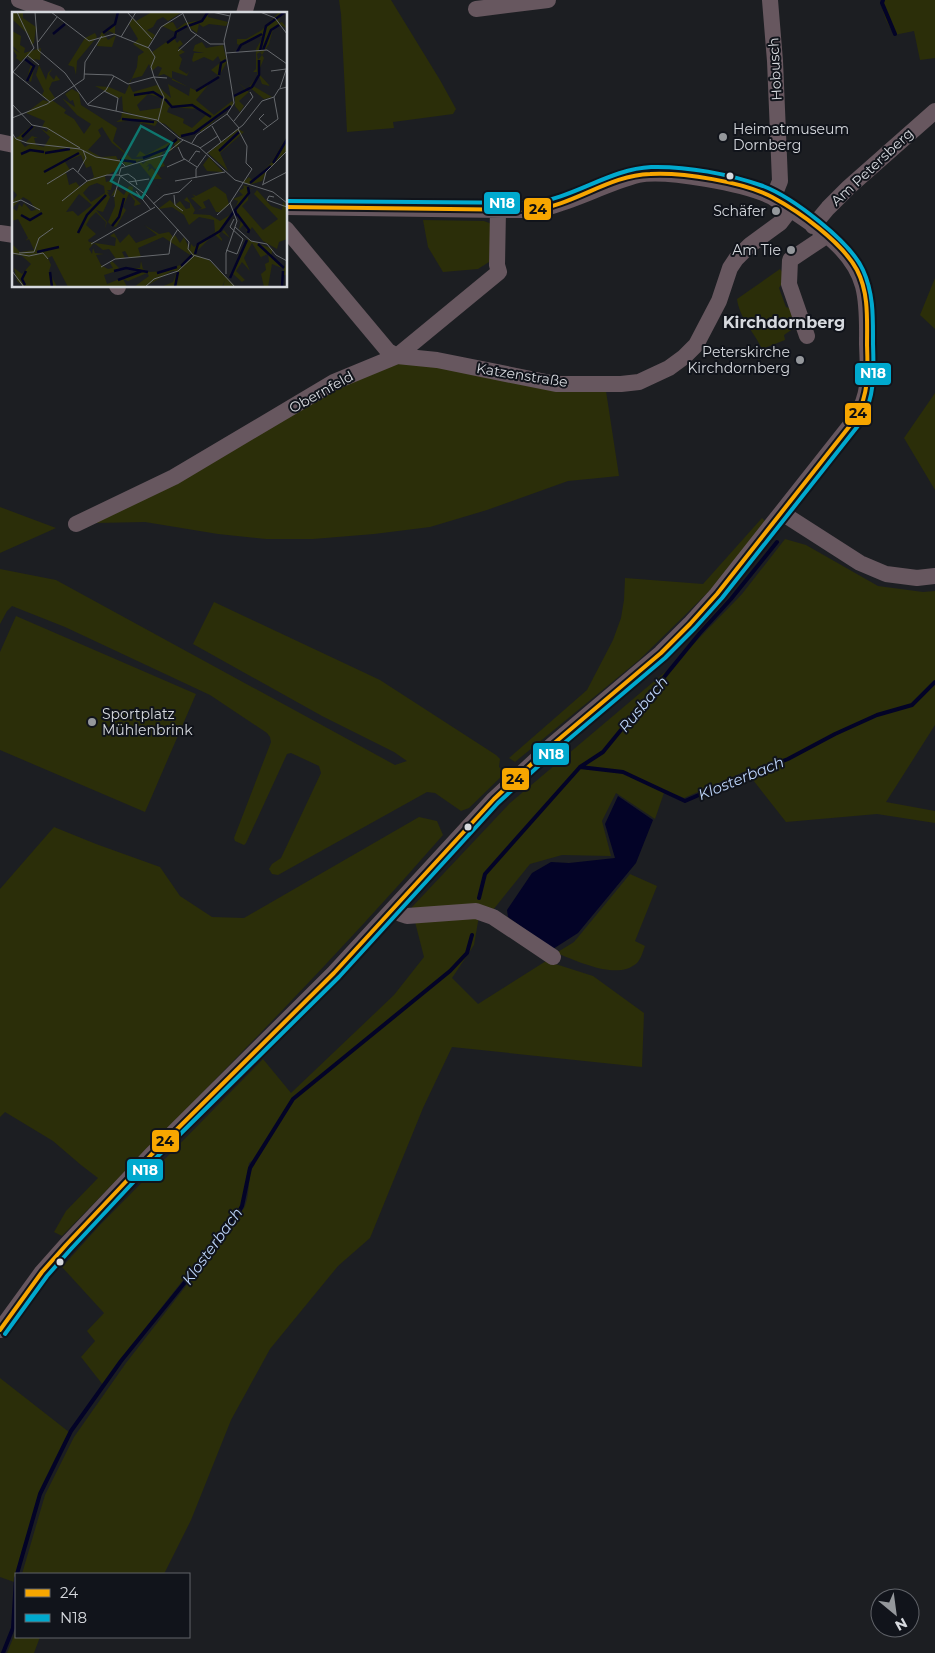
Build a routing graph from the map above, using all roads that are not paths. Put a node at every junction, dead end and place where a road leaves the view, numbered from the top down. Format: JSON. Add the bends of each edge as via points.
{"nodes":[{"id":1,"x":19,"y":0,"type":"edge"},
{"id":2,"x":548,"y":0,"type":"edge"},
{"id":3,"x":770,"y":0,"type":"edge"},
{"id":4,"x":476,"y":9,"type":"dead end"},
{"id":5,"x":52,"y":12,"type":"edge"},
{"id":6,"x":935,"y":111,"type":"edge"},
{"id":7,"x":772,"y":197,"type":"junction"},
{"id":8,"x":288,"y":207,"type":"edge"},
{"id":9,"x":498,"y":210,"type":"junction"},
{"id":10,"x":790,"y":210,"type":"junction"},
{"id":11,"x":813,"y":226,"type":"junction"},
{"id":12,"x":288,"y":231,"type":"edge"},
{"id":13,"x":826,"y":236,"type":"junction"},
{"id":14,"x":807,"y":336,"type":"dead end"},
{"id":15,"x":397,"y":356,"type":"junction"},
{"id":16,"x":782,"y":513,"type":"junction"},
{"id":17,"x":76,"y":524,"type":"dead end"},
{"id":18,"x":935,"y":576,"type":"edge"},
{"id":19,"x":394,"y":908,"type":"junction"},
{"id":20,"x":553,"y":957,"type":"dead end"},
{"id":21,"x":0,"y":1330,"type":"edge"}],
"edges":[{"from":1,"to":5,"type":"street"},
{"from":2,"to":4,"type":"street"},
{"from":3,"to":7,"type":"street","name":"Hobusch","via":[[780,181]]},
{"from":6,"to":11,"type":"street","name":"Am Petersberg","via":[[849,187]]},
{"from":7,"to":9,"type":"street","via":[[747,187],[657,173],[637,176],[547,207]]},
{"from":7,"to":10,"type":"street"},
{"from":8,"to":9,"type":"street"},
{"from":9,"to":15,"type":"street","name":"Obernfeld","via":[[499,272]]},
{"from":10,"to":11,"type":"street"},
{"from":10,"to":15,"type":"street","name":"Katzenstraße","via":[[780,223],[736,258],[719,301],[696,345],[669,368],[648,379],[621,384],[556,384],[437,360]]},
{"from":11,"to":13,"type":"street"},
{"from":12,"to":15,"type":"street","via":[[388,351]]},
{"from":13,"to":14,"type":"street","via":[[790,260],[789,284]]},
{"from":13,"to":16,"type":"street","via":[[847,254],[863,286],[868,388],[856,418]]},
{"from":15,"to":17,"type":"street","name":"Obernfeld","via":[[334,382],[174,477]]},
{"from":16,"to":18,"type":"street","via":[[860,563],[886,574],[917,578]]},
{"from":16,"to":19,"type":"street","via":[[690,624],[661,653],[512,781]]},
{"from":19,"to":20,"type":"street","via":[[407,916],[476,911],[493,917]]},
{"from":19,"to":21,"type":"street","via":[[90,1220],[42,1272]]}]}
